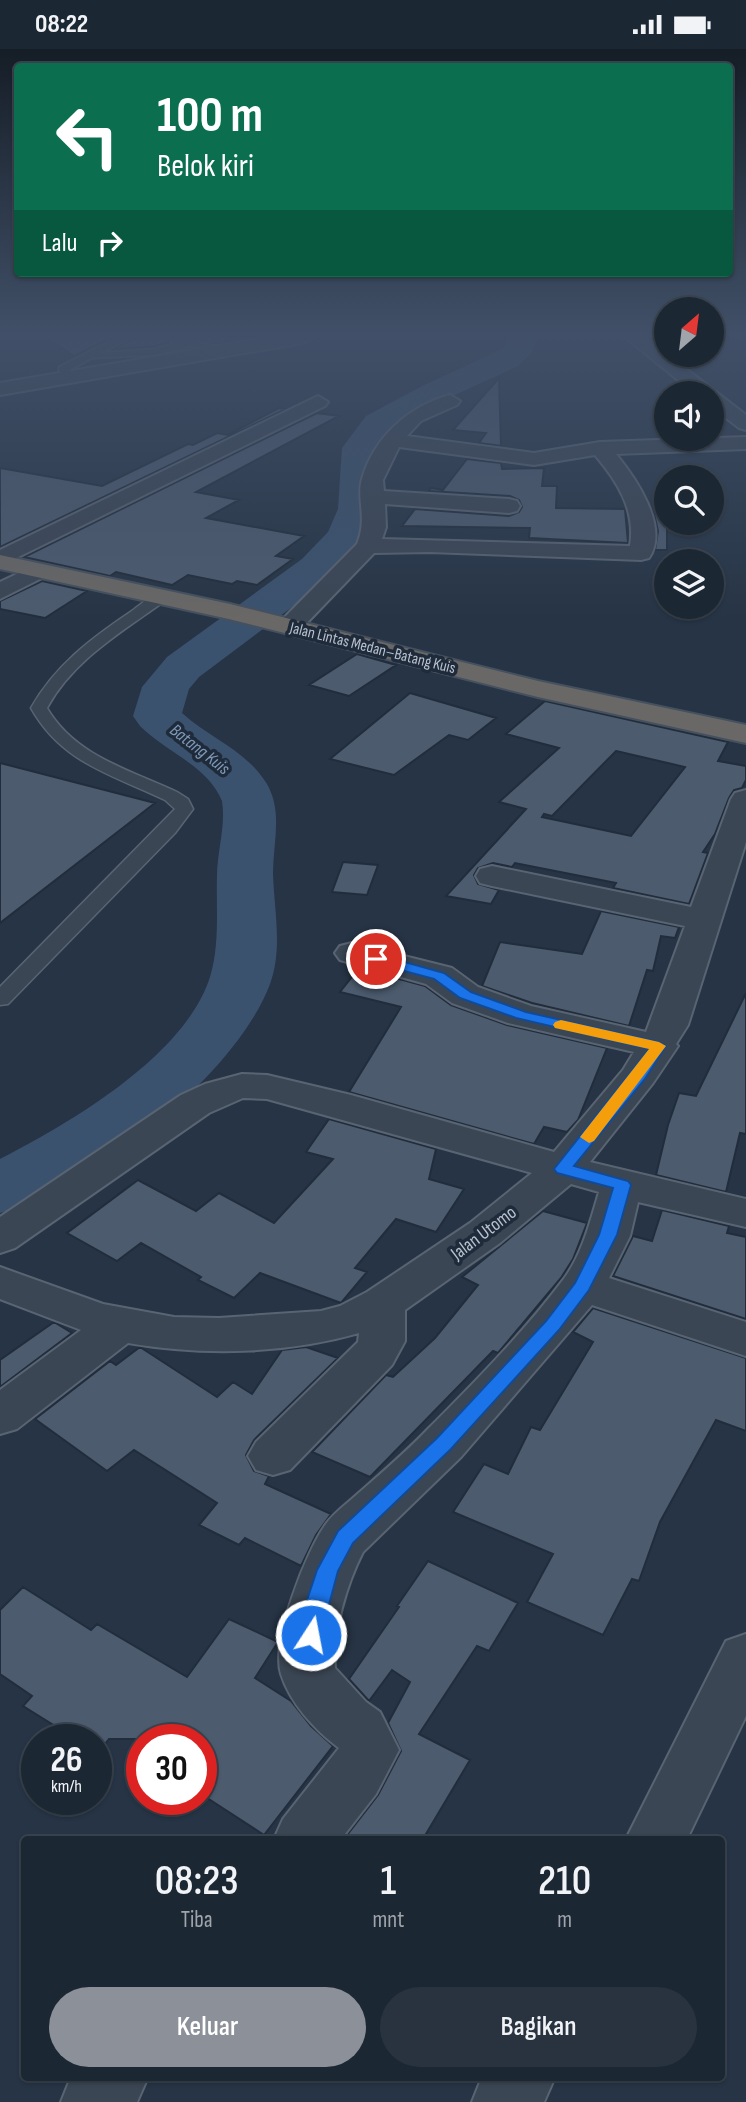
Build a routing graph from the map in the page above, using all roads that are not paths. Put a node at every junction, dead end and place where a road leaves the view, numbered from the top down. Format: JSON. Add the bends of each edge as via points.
{"nodes":[{"id":1,"x":267,"y":428,"type":"edge"},
{"id":2,"x":404,"y":428,"type":"edge"},
{"id":3,"x":392,"y":440,"type":"junction"},
{"id":4,"x":746,"y":443,"type":"edge"},
{"id":5,"x":600,"y":447,"type":"junction"},
{"id":6,"x":374,"y":497,"type":"junction"},
{"id":7,"x":509,"y":506,"type":"dead end"},
{"id":8,"x":494,"y":534,"type":"dead end"},
{"id":9,"x":372,"y":536,"type":"junction"},
{"id":10,"x":0,"y":561,"type":"edge"},
{"id":11,"x":38,"y":571,"type":"junction"},
{"id":12,"x":0,"y":592,"type":"edge"},
{"id":13,"x":161,"y":597,"type":"junction"},
{"id":14,"x":279,"y":623,"type":"junction"},
{"id":15,"x":746,"y":734,"type":"edge"},
{"id":16,"x":746,"y":799,"type":"edge"},
{"id":17,"x":492,"y":876,"type":"dead end"},
{"id":18,"x":704,"y":920,"type":"junction"},
{"id":19,"x":352,"y":953,"type":"dead end"},
{"id":20,"x":0,"y":999,"type":"edge"},
{"id":21,"x":659,"y":1046,"type":"junction"},
{"id":22,"x":563,"y":1169,"type":"junction"},
{"id":23,"x":622,"y":1185,"type":"junction"},
{"id":24,"x":746,"y":1213,"type":"edge"},
{"id":25,"x":0,"y":1238,"type":"edge"},
{"id":26,"x":0,"y":1282,"type":"edge"},
{"id":27,"x":583,"y":1286,"type":"junction"},
{"id":28,"x":383,"y":1303,"type":"junction"},
{"id":29,"x":120,"y":1325,"type":"junction"},
{"id":30,"x":746,"y":1339,"type":"edge"},
{"id":31,"x":0,"y":1416,"type":"edge"},
{"id":32,"x":273,"y":1456,"type":"dead end"},
{"id":33,"x":746,"y":1658,"type":"edge"},
{"id":34,"x":306,"y":1836,"type":"edge"},
{"id":35,"x":657,"y":1836,"type":"edge"},
{"id":36,"x":111,"y":2081,"type":"edge"},
{"id":37,"x":519,"y":2081,"type":"edge"},
{"id":38,"x":94,"y":2102,"type":"edge"},
{"id":39,"x":506,"y":2102,"type":"edge"}],
"edges":[{"from":1,"to":10,"type":"street"},
{"from":2,"to":3,"type":"street"},
{"from":3,"to":5,"type":"street","via":[[527,459]]},
{"from":3,"to":6,"type":"street","via":[[372,480]]},
{"from":4,"to":5,"type":"street"},
{"from":5,"to":9,"type":"street","via":[[628,482],[640,508],[640,553],[430,545]]},
{"from":6,"to":7,"type":"street"},
{"from":6,"to":9,"type":"street"},
{"from":8,"to":9,"type":"street","via":[[444,534],[418,528]]},
{"from":9,"to":14,"type":"street"},
{"from":10,"to":11,"type":"highway","name":"Jalan Lintas Medan–Batang Kuis"},
{"from":11,"to":12,"type":"street"},
{"from":11,"to":13,"type":"highway","name":"Jalan Lintas Medan–Batang Kuis"},
{"from":13,"to":14,"type":"highway","name":"Jalan Lintas Medan–Batang Kuis"},
{"from":13,"to":20,"type":"lane","via":[[63,670],[39,708],[62,742],[171,796],[184,809]]},
{"from":14,"to":15,"type":"highway","name":"Jalan Lintas Medan–Batang Kuis","via":[[488,677]]},
{"from":16,"to":18,"type":"street","name":"Jalan Utomo"},
{"from":17,"to":18,"type":"street"},
{"from":18,"to":21,"type":"street","name":"Jalan Utomo"},
{"from":19,"to":21,"type":"street","via":[[439,976],[465,995],[522,1015]]},
{"from":21,"to":22,"type":"street","name":"Jalan Utomo"},
{"from":22,"to":23,"type":"street"},
{"from":22,"to":25,"type":"street","via":[[337,1104],[267,1087],[242,1086],[195,1104]]},
{"from":22,"to":28,"type":"street","name":"Jalan Utomo","via":[[485,1233]]},
{"from":23,"to":24,"type":"street"},
{"from":23,"to":27,"type":"street","via":[[608,1235]]},
{"from":26,"to":29,"type":"street","name":"Jalan Utomo"},
{"from":27,"to":30,"type":"street"},
{"from":27,"to":34,"type":"street","via":[[444,1444],[345,1537],[327,1570],[315,1609],[308,1673],[319,1691],[360,1731],[370,1750]]},
{"from":28,"to":29,"type":"street","name":"Jalan Utomo","via":[[354,1318],[282,1331],[174,1334]]},
{"from":28,"to":32,"type":"street","via":[[382,1342],[376,1353]]},
{"from":29,"to":31,"type":"street"},
{"from":33,"to":35,"type":"street"},
{"from":36,"to":38,"type":"street"},
{"from":37,"to":39,"type":"street"}]}
